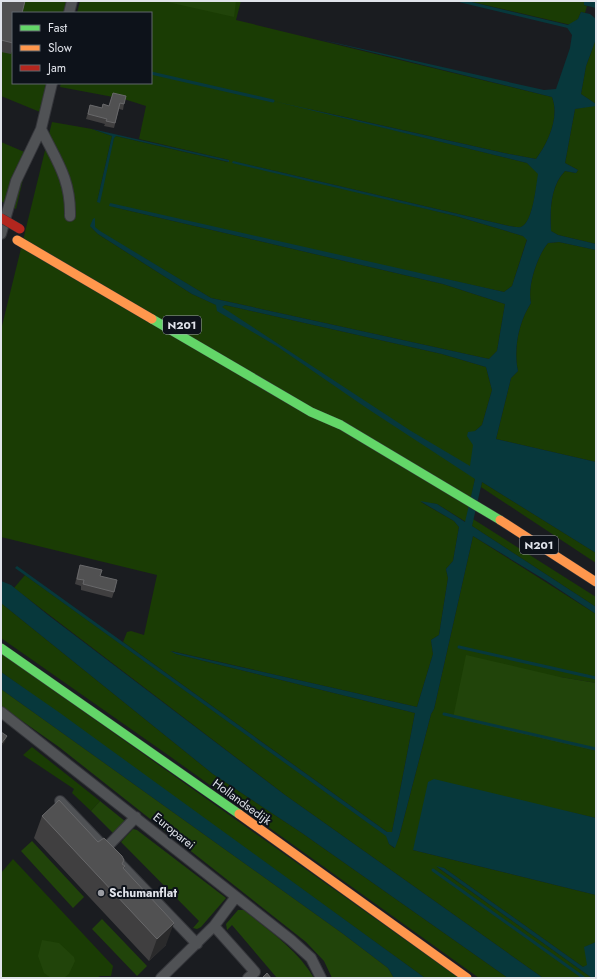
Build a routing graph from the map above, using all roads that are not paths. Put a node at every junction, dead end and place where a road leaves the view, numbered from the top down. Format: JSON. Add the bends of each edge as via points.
{"nodes":[{"id":1,"x":72,"y":1,"type":"edge"},
{"id":2,"x":69,"y":12,"type":"edge"},
{"id":3,"x":52,"y":84,"type":"edge"},
{"id":4,"x":41,"y":129,"type":"junction"},
{"id":5,"x":70,"y":216,"type":"dead end"},
{"id":6,"x":1,"y":218,"type":"edge"},
{"id":7,"x":23,"y":231,"type":"dead end"},
{"id":8,"x":1,"y":233,"type":"edge"},
{"id":9,"x":191,"y":330,"type":"dead end"},
{"id":10,"x":341,"y":425,"type":"junction"},
{"id":11,"x":596,"y":582,"type":"edge"},
{"id":12,"x":1,"y":648,"type":"edge"},
{"id":13,"x":1,"y":712,"type":"edge"},
{"id":14,"x":60,"y":801,"type":"edge"},
{"id":15,"x":136,"y":817,"type":"junction"},
{"id":16,"x":106,"y":848,"type":"junction"},
{"id":17,"x":235,"y":898,"type":"junction"},
{"id":18,"x":214,"y":926,"type":"junction"},
{"id":19,"x":197,"y":944,"type":"junction"},
{"id":20,"x":161,"y":978,"type":"edge"},
{"id":21,"x":248,"y":978,"type":"edge"},
{"id":22,"x":321,"y":978,"type":"edge"},
{"id":23,"x":467,"y":978,"type":"edge"}],
"edges":[{"from":1,"to":2,"type":"street"},
{"from":3,"to":4,"type":"street"},
{"from":4,"to":5,"type":"street","via":[[65,177],[71,198]]},
{"from":4,"to":8,"type":"street","via":[[16,181]]},
{"from":6,"to":7,"type":"main road","bridge":true},
{"from":8,"to":10,"type":"main road","number":"N201","via":[[311,412]]},
{"from":9,"to":10,"type":"main road","number":"N201","via":[[314,403]]},
{"from":10,"to":11,"type":"main road","number":"N201","via":[[482,508]]},
{"from":12,"to":23,"type":"main road","name":"Hollandsedijk"},
{"from":13,"to":15,"type":"street","name":"Europarei"},
{"from":14,"to":16,"type":"street"},
{"from":15,"to":16,"type":"street"},
{"from":15,"to":17,"type":"street","name":"Europarei"},
{"from":16,"to":19,"type":"street"},
{"from":17,"to":18,"type":"street"},
{"from":17,"to":22,"type":"street","name":"Europarei","via":[[310,958]]},
{"from":18,"to":19,"type":"street"},
{"from":18,"to":21,"type":"street","via":[[255,972]]},
{"from":19,"to":20,"type":"street"}]}
